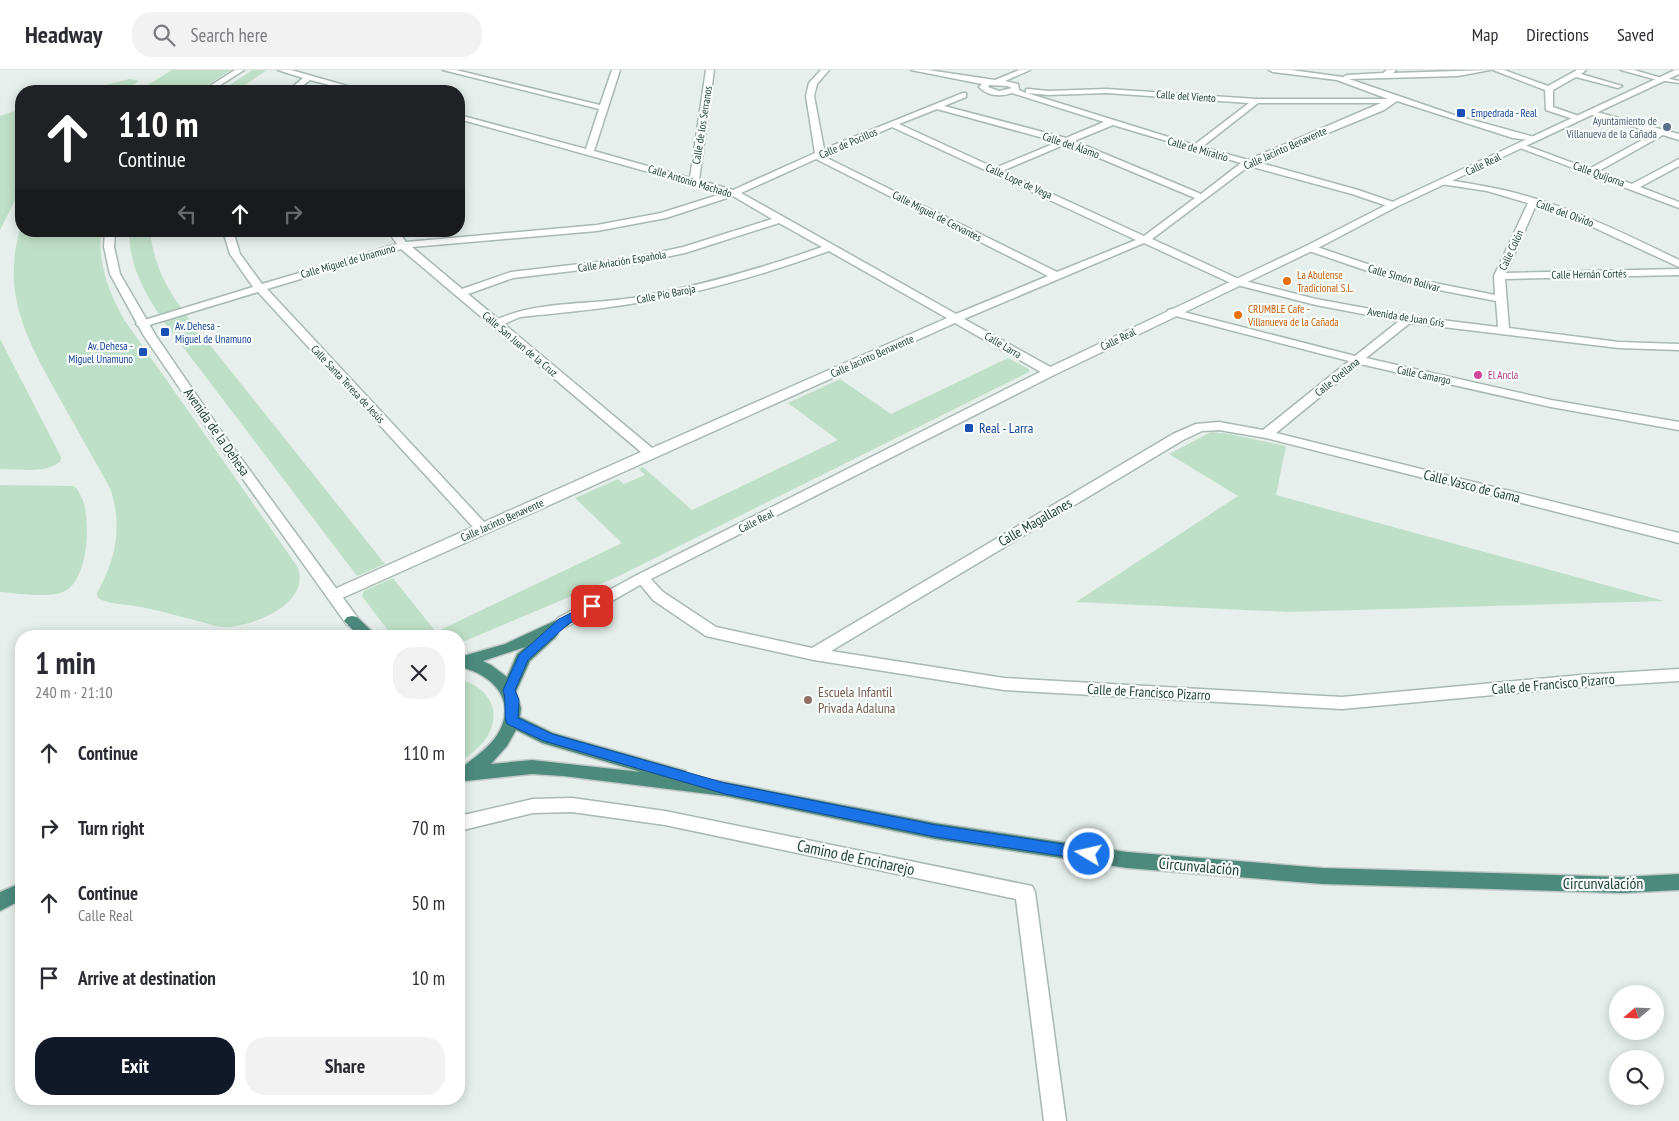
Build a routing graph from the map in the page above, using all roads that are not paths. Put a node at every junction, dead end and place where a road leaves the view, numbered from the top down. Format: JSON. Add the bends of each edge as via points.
{"nodes":[{"id":1,"x":240,"y":70,"type":"edge"},
{"id":2,"x":302,"y":70,"type":"edge"},
{"id":3,"x":447,"y":70,"type":"edge"},
{"id":4,"x":616,"y":70,"type":"edge"},
{"id":5,"x":710,"y":70,"type":"edge"},
{"id":6,"x":825,"y":70,"type":"edge"},
{"id":7,"x":914,"y":70,"type":"edge"},
{"id":8,"x":1026,"y":70,"type":"edge"},
{"id":9,"x":1273,"y":70,"type":"edge"},
{"id":10,"x":1360,"y":70,"type":"edge"},
{"id":11,"x":1392,"y":70,"type":"edge"},
{"id":12,"x":1486,"y":70,"type":"edge"},
{"id":13,"x":1497,"y":70,"type":"edge"},
{"id":14,"x":1566,"y":70,"type":"edge"},
{"id":15,"x":1625,"y":70,"type":"edge"},
{"id":16,"x":285,"y":71,"type":"edge"},
{"id":17,"x":1679,"y":71,"type":"edge"},
{"id":18,"x":1578,"y":72,"type":"edge"},
{"id":19,"x":1384,"y":75,"type":"junction"},
{"id":20,"x":1372,"y":76,"type":"junction"},
{"id":21,"x":309,"y":77,"type":"junction"},
{"id":22,"x":1338,"y":78,"type":"junction"},
{"id":23,"x":1661,"y":79,"type":"junction"},
{"id":24,"x":998,"y":81,"type":"junction"},
{"id":25,"x":1677,"y":82,"type":"dead end"},
{"id":26,"x":216,"y":85,"type":"edge"},
{"id":27,"x":299,"y":85,"type":"edge"},
{"id":28,"x":339,"y":85,"type":"edge"},
{"id":29,"x":1618,"y":86,"type":"dead end"},
{"id":30,"x":1549,"y":89,"type":"junction"},
{"id":31,"x":1014,"y":90,"type":"junction"},
{"id":32,"x":976,"y":91,"type":"junction"},
{"id":33,"x":1035,"y":96,"type":"junction"},
{"id":34,"x":1389,"y":100,"type":"junction"},
{"id":35,"x":1256,"y":101,"type":"junction"},
{"id":36,"x":936,"y":106,"type":"junction"},
{"id":37,"x":604,"y":108,"type":"junction"},
{"id":38,"x":1592,"y":112,"type":"junction"},
{"id":39,"x":1576,"y":118,"type":"junction"},
{"id":40,"x":465,"y":119,"type":"edge"},
{"id":41,"x":1110,"y":123,"type":"junction"},
{"id":42,"x":892,"y":124,"type":"junction"},
{"id":43,"x":1663,"y":132,"type":"junction"},
{"id":44,"x":1679,"y":137,"type":"edge"},
{"id":45,"x":1531,"y":139,"type":"junction"},
{"id":46,"x":1066,"y":141,"type":"junction"},
{"id":47,"x":1519,"y":146,"type":"junction"},
{"id":48,"x":1195,"y":148,"type":"junction"},
{"id":49,"x":589,"y":152,"type":"junction"},
{"id":50,"x":818,"y":155,"type":"junction"},
{"id":51,"x":1246,"y":164,"type":"junction"},
{"id":52,"x":1676,"y":166,"type":"edge"},
{"id":53,"x":995,"y":171,"type":"junction"},
{"id":54,"x":1592,"y":171,"type":"junction"},
{"id":55,"x":694,"y":181,"type":"junction"},
{"id":56,"x":1444,"y":182,"type":"junction"},
{"id":57,"x":1634,"y":187,"type":"junction"},
{"id":58,"x":734,"y":193,"type":"junction"},
{"id":59,"x":1201,"y":197,"type":"junction"},
{"id":60,"x":1533,"y":201,"type":"junction"},
{"id":61,"x":1393,"y":205,"type":"junction"},
{"id":62,"x":1679,"y":205,"type":"edge"},
{"id":63,"x":781,"y":219,"type":"junction"},
{"id":64,"x":110,"y":237,"type":"edge"},
{"id":65,"x":228,"y":237,"type":"edge"},
{"id":66,"x":397,"y":237,"type":"edge"},
{"id":67,"x":1146,"y":239,"type":"junction"},
{"id":68,"x":403,"y":245,"type":"junction"},
{"id":69,"x":832,"y":247,"type":"junction"},
{"id":70,"x":1310,"y":248,"type":"junction"},
{"id":71,"x":1679,"y":264,"type":"edge"},
{"id":72,"x":1679,"y":272,"type":"edge"},
{"id":73,"x":1499,"y":276,"type":"junction"},
{"id":74,"x":1058,"y":277,"type":"junction"},
{"id":75,"x":1238,"y":282,"type":"junction"},
{"id":76,"x":259,"y":287,"type":"junction"},
{"id":77,"x":460,"y":293,"type":"junction"},
{"id":78,"x":1501,"y":299,"type":"junction"},
{"id":79,"x":1172,"y":312,"type":"junction"},
{"id":80,"x":956,"y":318,"type":"junction"},
{"id":81,"x":1408,"y":319,"type":"junction"},
{"id":82,"x":142,"y":324,"type":"junction"},
{"id":83,"x":496,"y":324,"type":"junction"},
{"id":84,"x":1504,"y":331,"type":"junction"},
{"id":85,"x":1679,"y":348,"type":"edge"},
{"id":86,"x":1357,"y":361,"type":"junction"},
{"id":87,"x":1050,"y":372,"type":"junction"},
{"id":88,"x":1679,"y":426,"type":"edge"},
{"id":89,"x":1266,"y":434,"type":"junction"},
{"id":90,"x":651,"y":454,"type":"junction"},
{"id":91,"x":482,"y":528,"type":"junction"},
{"id":92,"x":1679,"y":538,"type":"edge"},
{"id":93,"x":642,"y":578,"type":"junction"},
{"id":94,"x":335,"y":595,"type":"junction"},
{"id":95,"x":352,"y":621,"type":"junction"},
{"id":96,"x":563,"y":622,"type":"junction"},
{"id":97,"x":356,"y":630,"type":"edge"},
{"id":98,"x":362,"y":630,"type":"edge"},
{"id":99,"x":814,"y":654,"type":"junction"},
{"id":100,"x":465,"y":660,"type":"edge"},
{"id":101,"x":465,"y":662,"type":"edge"},
{"id":102,"x":1679,"y":675,"type":"edge"},
{"id":103,"x":509,"y":690,"type":"junction"},
{"id":104,"x":512,"y":721,"type":"junction"},
{"id":105,"x":465,"y":774,"type":"edge"},
{"id":106,"x":465,"y":776,"type":"edge"},
{"id":107,"x":725,"y":789,"type":"junction"},
{"id":108,"x":465,"y":823,"type":"edge"},
{"id":109,"x":1679,"y":882,"type":"edge"},
{"id":110,"x":15,"y":894,"type":"edge"},
{"id":111,"x":0,"y":902,"type":"edge"},
{"id":112,"x":1056,"y":1121,"type":"edge"}],
"edges":[{"from":1,"to":26,"type":"street"},
{"from":2,"to":16,"type":"street"},
{"from":3,"to":37,"type":"street"},
{"from":4,"to":37,"type":"street"},
{"from":5,"to":55,"type":"street","name":"Calle de los Serranos"},
{"from":6,"to":50,"type":"street","via":[[813,83],[810,96]]},
{"from":7,"to":32,"type":"street","via":[[973,79]]},
{"from":8,"to":24,"type":"street"},
{"from":9,"to":22,"type":"street"},
{"from":10,"to":20,"type":"street"},
{"from":11,"to":19,"type":"street"},
{"from":12,"to":19,"type":"street","via":[[1458,74]]},
{"from":13,"to":30,"type":"street"},
{"from":14,"to":18,"type":"street"},
{"from":15,"to":23,"type":"street"},
{"from":16,"to":21,"type":"street"},
{"from":17,"to":23,"type":"street","name":"Calle Real"},
{"from":18,"to":29,"type":"street"},
{"from":18,"to":30,"type":"street"},
{"from":19,"to":20,"type":"street"},
{"from":20,"to":22,"type":"street"},
{"from":20,"to":34,"type":"street"},
{"from":21,"to":27,"type":"street"},
{"from":21,"to":28,"type":"street"},
{"from":22,"to":34,"type":"street"},
{"from":23,"to":25,"type":"street"},
{"from":23,"to":38,"type":"street","name":"Calle Real"},
{"from":24,"to":31,"type":"street","name":"Calle de Miralrío","via":[[1015,86]]},
{"from":24,"to":32,"type":"street"},
{"from":30,"to":39,"type":"street","via":[[1549,108]]},
{"from":31,"to":32,"type":"street","name":"Calle de Pocillos","via":[[1002,93]]},
{"from":31,"to":33,"type":"street","name":"Calle de Miralrío"},
{"from":32,"to":36,"type":"street","name":"Calle de Pocillos"},
{"from":33,"to":35,"type":"street","name":"Calle del Viento","via":[[1106,91]]},
{"from":33,"to":41,"type":"street","name":"Calle de Miralrío"},
{"from":34,"to":35,"type":"street","name":"Calle del Viento"},
{"from":34,"to":45,"type":"street"},
{"from":34,"to":51,"type":"street","name":"Calle Jacinto Benavente"},
{"from":35,"to":48,"type":"street"},
{"from":36,"to":42,"type":"street","name":"Calle de Pocillos"},
{"from":36,"to":46,"type":"street","name":"Calle del Álamo"},
{"from":37,"to":49,"type":"street"},
{"from":38,"to":39,"type":"street","name":"Calle Real"},
{"from":38,"to":43,"type":"street"},
{"from":39,"to":45,"type":"street","name":"Calle Real"},
{"from":40,"to":49,"type":"street","name":"Calle Antonio Machado"},
{"from":41,"to":46,"type":"street"},
{"from":41,"to":48,"type":"street","name":"Calle de Miralrío"},
{"from":42,"to":50,"type":"street","name":"Calle de Pocillos"},
{"from":42,"to":53,"type":"street","name":"Calle Lope de Vega"},
{"from":43,"to":44,"type":"street"},
{"from":43,"to":54,"type":"street"},
{"from":45,"to":47,"type":"street","name":"Calle Real"},
{"from":46,"to":53,"type":"street"},
{"from":46,"to":59,"type":"street","name":"Calle del Álamo"},
{"from":47,"to":54,"type":"street","name":"Calle Quijorna"},
{"from":47,"to":56,"type":"street","name":"Calle Real"},
{"from":48,"to":51,"type":"street","name":"Calle de Miralrío"},
{"from":49,"to":55,"type":"street","name":"Calle Antonio Machado"},
{"from":50,"to":58,"type":"street","name":"Calle de Pocillos"},
{"from":50,"to":74,"type":"street","name":"Calle Miguel de Cervantes"},
{"from":51,"to":59,"type":"street","name":"Calle Jacinto Benavente"},
{"from":51,"to":61,"type":"street","name":"Calle de Miralrío"},
{"from":52,"to":57,"type":"street"},
{"from":53,"to":67,"type":"street","name":"Calle Lope de Vega"},
{"from":54,"to":57,"type":"street","name":"Calle Quijorna"},
{"from":55,"to":58,"type":"street","name":"Calle Antonio Machado"},
{"from":56,"to":60,"type":"street","name":"Calle del Olvido"},
{"from":56,"to":61,"type":"street","name":"Calle Real"},
{"from":57,"to":62,"type":"street","name":"Calle Quijorna"},
{"from":58,"to":63,"type":"street","name":"Calle Antonio Machado"},
{"from":58,"to":68,"type":"street","name":"Calle Miguel de Unamuno","via":[[664,216],[597,228]]},
{"from":59,"to":67,"type":"street","name":"Calle Jacinto Benavente"},
{"from":60,"to":71,"type":"street","name":"Calle del Olvido","via":[[1606,228]]},
{"from":60,"to":73,"type":"street","name":"Calle Colón"},
{"from":61,"to":70,"type":"street","name":"Calle Real"},
{"from":63,"to":69,"type":"street","name":"Calle Antonio Machado"},
{"from":63,"to":77,"type":"street","name":"Calle Aviación Española","via":[[685,250],[632,261],[511,275]]},
{"from":64,"to":82,"type":"street","name":"Avenida de la Dehesa","via":[[116,274]]},
{"from":65,"to":76,"type":"street","name":"Calle Santa Teresa de Jesús","via":[[234,254]]},
{"from":66,"to":68,"type":"street","name":"Calle San Juan de la Cruz"},
{"from":67,"to":74,"type":"street","name":"Calle Jacinto Benavente"},
{"from":67,"to":75,"type":"street","name":"Avenida de Juan Gris"},
{"from":68,"to":76,"type":"street","name":"Calle Miguel de Unamuno"},
{"from":68,"to":77,"type":"street","name":"Calle San Juan de la Cruz"},
{"from":69,"to":80,"type":"street","name":"Calle Antonio Machado"},
{"from":69,"to":83,"type":"street","name":"Calle Pío Baroja","via":[[706,286],[631,301],[518,314]]},
{"from":70,"to":75,"type":"street","name":"Calle Real"},
{"from":70,"to":78,"type":"street","name":"Calle SImón Bolívar","via":[[1407,281]]},
{"from":72,"to":73,"type":"street","name":"Calle Hernán Cortés"},
{"from":73,"to":78,"type":"street","name":"Calle Colón"},
{"from":74,"to":80,"type":"street","name":"Calle Jacinto Benavente"},
{"from":75,"to":79,"type":"street","name":"Calle Real"},
{"from":75,"to":81,"type":"street","name":"Avenida de Juan Gris","via":[[1316,302]]},
{"from":76,"to":82,"type":"street","name":"Calle Miguel de Unamuno"},
{"from":76,"to":91,"type":"street","name":"Calle Santa Teresa de Jesús"},
{"from":77,"to":83,"type":"street","name":"Calle San Juan de la Cruz"},
{"from":78,"to":84,"type":"street","name":"Calle Colón"},
{"from":79,"to":86,"type":"street","name":"Calle Camargo"},
{"from":79,"to":87,"type":"street","name":"Calle Real"},
{"from":80,"to":87,"type":"street","name":"Calle Larra"},
{"from":80,"to":90,"type":"street","name":"Calle Jacinto Benavente"},
{"from":81,"to":84,"type":"street","name":"Avenida de Juan Gris"},
{"from":81,"to":86,"type":"street","name":"Calle Orellana"},
{"from":82,"to":94,"type":"street","name":"Avenida de la Dehesa","via":[[217,434]]},
{"from":83,"to":90,"type":"street","name":"Calle San Juan de la Cruz"},
{"from":84,"to":85,"type":"street","name":"Avenida de Juan Gris","via":[[1619,345]]},
{"from":86,"to":88,"type":"street","name":"Calle Camargo","via":[[1622,418]]},
{"from":86,"to":89,"type":"street","name":"Calle Orellana"},
{"from":87,"to":93,"type":"street","name":"Calle Real"},
{"from":89,"to":92,"type":"street","name":"Calle Vasco de Gama"},
{"from":89,"to":99,"type":"street","name":"Calle Magallanes","via":[[1219,426],[1200,427],[1178,437]]},
{"from":90,"to":91,"type":"street","name":"Calle Jacinto Benavente"},
{"from":91,"to":94,"type":"street","name":"Calle Jacinto Benavente"},
{"from":93,"to":96,"type":"street","name":"Calle Real"},
{"from":93,"to":99,"type":"street","name":"Calle de Francisco Pizarro","via":[[658,596],[711,632]]},
{"from":94,"to":95,"type":"street","name":"Avenida de la Dehesa"},
{"from":95,"to":97,"type":"highway"},
{"from":95,"to":98,"type":"highway"},
{"from":96,"to":100,"type":"highway","via":[[510,648]]},
{"from":96,"to":103,"type":"highway","via":[[523,658]]},
{"from":99,"to":102,"type":"street","name":"Calle de Francisco Pizarro","via":[[1004,684],[1342,703],[1582,680]]},
{"from":101,"to":103,"type":"highway","via":[[484,667],[499,677]]},
{"from":103,"to":104,"type":"highway"},
{"from":104,"to":105,"type":"highway","via":[[496,750]]},
{"from":104,"to":107,"type":"highway","via":[[548,738]]},
{"from":106,"to":107,"type":"highway","via":[[532,767],[563,768]]},
{"from":107,"to":109,"type":"highway","name":"Circunvalación","via":[[936,831],[1127,860],[1322,876],[1622,886]]},
{"from":108,"to":112,"type":"street","name":"Camino de Encinarejo","via":[[534,806],[572,804],[665,818],[1025,892]]},
{"from":110,"to":111,"type":"highway"}]}
